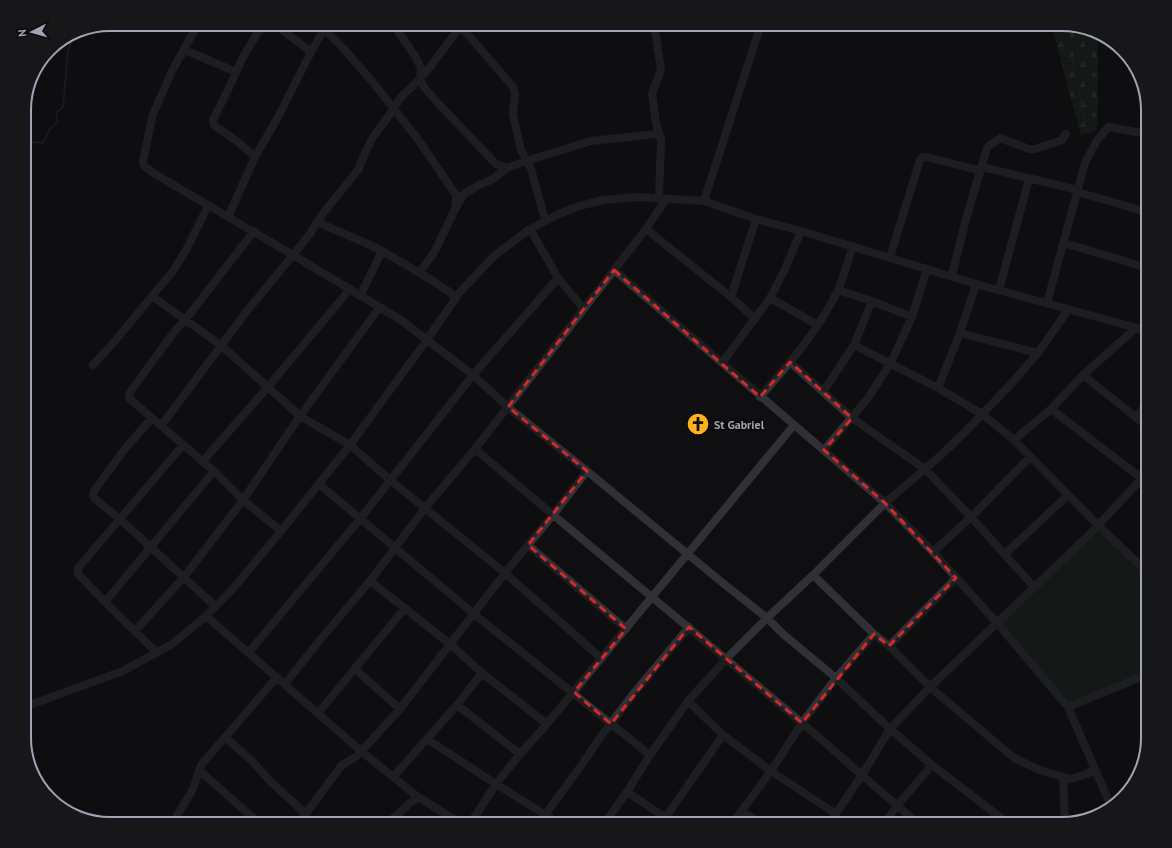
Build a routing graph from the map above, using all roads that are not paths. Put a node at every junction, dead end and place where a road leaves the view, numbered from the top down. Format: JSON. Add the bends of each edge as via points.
{"nodes":[{"id":1,"x":194,"y":31,"type":"edge"},
{"id":2,"x":259,"y":31,"type":"edge"},
{"id":3,"x":284,"y":31,"type":"edge"},
{"id":4,"x":324,"y":31,"type":"edge"},
{"id":5,"x":329,"y":31,"type":"edge"},
{"id":6,"x":397,"y":31,"type":"edge"},
{"id":7,"x":455,"y":31,"type":"edge"},
{"id":8,"x":464,"y":31,"type":"edge"},
{"id":9,"x":655,"y":31,"type":"edge"},
{"id":10,"x":759,"y":31,"type":"edge"},
{"id":11,"x":184,"y":50,"type":"junction"},
{"id":12,"x":311,"y":52,"type":"junction"},
{"id":13,"x":236,"y":72,"type":"junction"},
{"id":14,"x":420,"y":79,"type":"junction"},
{"id":15,"x":394,"y":110,"type":"junction"},
{"id":16,"x":659,"y":133,"type":"junction"},
{"id":17,"x":1141,"y":133,"type":"edge"},
{"id":18,"x":1066,"y":134,"type":"dead end"},
{"id":19,"x":255,"y":157,"type":"junction"},
{"id":20,"x":526,"y":161,"type":"junction"},
{"id":21,"x":507,"y":168,"type":"junction"},
{"id":22,"x":982,"y":169,"type":"junction"},
{"id":23,"x":1029,"y":179,"type":"junction"},
{"id":24,"x":1077,"y":191,"type":"junction"},
{"id":25,"x":662,"y":198,"type":"junction"},
{"id":26,"x":704,"y":201,"type":"junction"},
{"id":27,"x":208,"y":206,"type":"junction"},
{"id":28,"x":455,"y":209,"type":"junction"},
{"id":29,"x":1141,"y":211,"type":"edge"},
{"id":30,"x":228,"y":217,"type":"junction"},
{"id":31,"x":756,"y":219,"type":"junction"},
{"id":32,"x":545,"y":220,"type":"junction"},
{"id":33,"x":317,"y":222,"type":"junction"},
{"id":34,"x":530,"y":229,"type":"junction"},
{"id":35,"x":646,"y":229,"type":"junction"},
{"id":36,"x":254,"y":231,"type":"junction"},
{"id":37,"x":801,"y":231,"type":"junction"},
{"id":38,"x":1064,"y":243,"type":"junction"},
{"id":39,"x":853,"y":246,"type":"junction"},
{"id":40,"x":382,"y":252,"type":"junction"},
{"id":41,"x":293,"y":255,"type":"junction"},
{"id":42,"x":890,"y":257,"type":"junction"},
{"id":43,"x":1141,"y":266,"type":"edge"},
{"id":44,"x":928,"y":269,"type":"junction"},
{"id":45,"x":614,"y":270,"type":"junction"},
{"id":46,"x":419,"y":273,"type":"junction"},
{"id":47,"x":952,"y":276,"type":"junction"},
{"id":48,"x":558,"y":278,"type":"junction"},
{"id":49,"x":976,"y":284,"type":"junction"},
{"id":50,"x":350,"y":289,"type":"junction"},
{"id":51,"x":838,"y":290,"type":"junction"},
{"id":52,"x":999,"y":290,"type":"junction"},
{"id":53,"x":152,"y":296,"type":"junction"},
{"id":54,"x":360,"y":296,"type":"junction"},
{"id":55,"x":731,"y":297,"type":"junction"},
{"id":56,"x":770,"y":298,"type":"junction"},
{"id":57,"x":455,"y":300,"type":"junction"},
{"id":58,"x":872,"y":301,"type":"junction"},
{"id":59,"x":1047,"y":303,"type":"junction"},
{"id":60,"x":379,"y":308,"type":"junction"},
{"id":61,"x":584,"y":309,"type":"junction"},
{"id":62,"x":1068,"y":310,"type":"junction"},
{"id":63,"x":912,"y":317,"type":"junction"},
{"id":64,"x":186,"y":319,"type":"junction"},
{"id":65,"x":755,"y":319,"type":"junction"},
{"id":66,"x":818,"y":325,"type":"junction"},
{"id":67,"x":1136,"y":328,"type":"junction"},
{"id":68,"x":1141,"y":329,"type":"edge"},
{"id":69,"x":960,"y":333,"type":"junction"},
{"id":70,"x":426,"y":341,"type":"junction"},
{"id":71,"x":854,"y":345,"type":"junction"},
{"id":72,"x":222,"y":346,"type":"junction"},
{"id":73,"x":1038,"y":353,"type":"junction"},
{"id":74,"x":790,"y":362,"type":"junction"},
{"id":75,"x":722,"y":363,"type":"junction"},
{"id":76,"x":890,"y":364,"type":"junction"},
{"id":77,"x":93,"y":365,"type":"dead end"},
{"id":78,"x":473,"y":375,"type":"junction"},
{"id":79,"x":1084,"y":375,"type":"junction"},
{"id":80,"x":268,"y":387,"type":"junction"},
{"id":81,"x":938,"y":388,"type":"junction"},
{"id":82,"x":823,"y":392,"type":"junction"},
{"id":83,"x":760,"y":396,"type":"junction"},
{"id":84,"x":508,"y":407,"type":"junction"},
{"id":85,"x":1051,"y":409,"type":"junction"},
{"id":86,"x":1141,"y":410,"type":"edge"},
{"id":87,"x":982,"y":414,"type":"junction"},
{"id":88,"x":300,"y":416,"type":"junction"},
{"id":89,"x":152,"y":418,"type":"junction"},
{"id":90,"x":852,"y":418,"type":"junction"},
{"id":91,"x":1136,"y":418,"type":"junction"},
{"id":92,"x":1141,"y":422,"type":"edge"},
{"id":93,"x":794,"y":425,"type":"junction"},
{"id":94,"x":161,"y":426,"type":"junction"},
{"id":95,"x":1014,"y":440,"type":"junction"},
{"id":96,"x":183,"y":444,"type":"junction"},
{"id":97,"x":350,"y":445,"type":"junction"},
{"id":98,"x":475,"y":448,"type":"junction"},
{"id":99,"x":824,"y":450,"type":"junction"},
{"id":100,"x":1030,"y":457,"type":"junction"},
{"id":101,"x":202,"y":462,"type":"junction"},
{"id":102,"x":925,"y":469,"type":"junction"},
{"id":103,"x":214,"y":471,"type":"junction"},
{"id":104,"x":587,"y":471,"type":"junction"},
{"id":105,"x":1141,"y":476,"type":"edge"},
{"id":106,"x":390,"y":480,"type":"junction"},
{"id":107,"x":1141,"y":482,"type":"edge"},
{"id":108,"x":319,"y":484,"type":"junction"},
{"id":109,"x":1068,"y":495,"type":"junction"},
{"id":110,"x":243,"y":500,"type":"junction"},
{"id":111,"x":885,"y":503,"type":"junction"},
{"id":112,"x":425,"y":508,"type":"junction"},
{"id":113,"x":553,"y":515,"type":"junction"},
{"id":114,"x":971,"y":517,"type":"junction"},
{"id":115,"x":360,"y":519,"type":"junction"},
{"id":116,"x":120,"y":520,"type":"junction"},
{"id":117,"x":1098,"y":526,"type":"junction"},
{"id":118,"x":281,"y":531,"type":"junction"},
{"id":119,"x":528,"y":545,"type":"junction"},
{"id":120,"x":151,"y":548,"type":"junction"},
{"id":121,"x":394,"y":548,"type":"junction"},
{"id":122,"x":933,"y":552,"type":"junction"},
{"id":123,"x":688,"y":554,"type":"junction"},
{"id":124,"x":1005,"y":554,"type":"junction"},
{"id":125,"x":1141,"y":566,"type":"edge"},
{"id":126,"x":504,"y":573,"type":"junction"},
{"id":127,"x":813,"y":575,"type":"junction"},
{"id":128,"x":184,"y":577,"type":"junction"},
{"id":129,"x":956,"y":578,"type":"junction"},
{"id":130,"x":370,"y":581,"type":"junction"},
{"id":131,"x":1034,"y":587,"type":"junction"},
{"id":132,"x":653,"y":597,"type":"junction"},
{"id":133,"x":105,"y":602,"type":"junction"},
{"id":134,"x":215,"y":606,"type":"junction"},
{"id":135,"x":405,"y":608,"type":"junction"},
{"id":136,"x":474,"y":614,"type":"junction"},
{"id":137,"x":206,"y":616,"type":"junction"},
{"id":138,"x":767,"y":618,"type":"junction"},
{"id":139,"x":998,"y":623,"type":"junction"},
{"id":140,"x":689,"y":627,"type":"junction"},
{"id":141,"x":626,"y":629,"type":"junction"},
{"id":142,"x":135,"y":631,"type":"junction"},
{"id":143,"x":874,"y":634,"type":"junction"},
{"id":144,"x":450,"y":644,"type":"junction"},
{"id":145,"x":889,"y":646,"type":"junction"},
{"id":146,"x":248,"y":652,"type":"junction"},
{"id":147,"x":157,"y":653,"type":"junction"},
{"id":148,"x":601,"y":658,"type":"junction"},
{"id":149,"x":726,"y":659,"type":"junction"},
{"id":150,"x":355,"y":668,"type":"junction"},
{"id":151,"x":482,"y":673,"type":"junction"},
{"id":152,"x":277,"y":677,"type":"junction"},
{"id":153,"x":1141,"y":677,"type":"edge"},
{"id":154,"x":836,"y":678,"type":"junction"},
{"id":155,"x":285,"y":684,"type":"junction"},
{"id":156,"x":930,"y":687,"type":"junction"},
{"id":157,"x":574,"y":692,"type":"junction"},
{"id":158,"x":688,"y":701,"type":"junction"},
{"id":159,"x":31,"y":704,"type":"edge"},
{"id":160,"x":457,"y":705,"type":"junction"},
{"id":161,"x":1068,"y":707,"type":"junction"},
{"id":162,"x":400,"y":709,"type":"junction"},
{"id":163,"x":318,"y":714,"type":"junction"},
{"id":164,"x":802,"y":723,"type":"junction"},
{"id":165,"x":548,"y":724,"type":"junction"},
{"id":166,"x":611,"y":724,"type":"junction"},
{"id":167,"x":890,"y":729,"type":"junction"},
{"id":168,"x":723,"y":736,"type":"junction"},
{"id":169,"x":225,"y":737,"type":"junction"},
{"id":170,"x":427,"y":739,"type":"junction"},
{"id":171,"x":361,"y":752,"type":"junction"},
{"id":172,"x":520,"y":754,"type":"junction"},
{"id":173,"x":650,"y":754,"type":"junction"},
{"id":174,"x":932,"y":764,"type":"junction"},
{"id":175,"x":1095,"y":769,"type":"junction"},
{"id":176,"x":199,"y":770,"type":"junction"},
{"id":177,"x":771,"y":771,"type":"junction"},
{"id":178,"x":862,"y":775,"type":"junction"},
{"id":179,"x":393,"y":777,"type":"junction"},
{"id":180,"x":1063,"y":777,"type":"junction"},
{"id":181,"x":496,"y":784,"type":"junction"},
{"id":182,"x":627,"y":792,"type":"junction"},
{"id":183,"x":418,"y":797,"type":"junction"},
{"id":184,"x":1109,"y":802,"type":"edge"},
{"id":185,"x":897,"y":806,"type":"junction"},
{"id":186,"x":741,"y":811,"type":"junction"},
{"id":187,"x":306,"y":814,"type":"junction"},
{"id":188,"x":836,"y":814,"type":"junction"},
{"id":189,"x":546,"y":815,"type":"junction"},
{"id":190,"x":251,"y":816,"type":"edge"},
{"id":191,"x":177,"y":817,"type":"edge"},
{"id":192,"x":304,"y":817,"type":"edge"},
{"id":193,"x":395,"y":817,"type":"edge"},
{"id":194,"x":451,"y":817,"type":"edge"},
{"id":195,"x":475,"y":817,"type":"edge"},
{"id":196,"x":549,"y":817,"type":"edge"},
{"id":197,"x":609,"y":817,"type":"edge"},
{"id":198,"x":658,"y":817,"type":"edge"},
{"id":199,"x":666,"y":817,"type":"edge"},
{"id":200,"x":737,"y":817,"type":"edge"},
{"id":201,"x":751,"y":817,"type":"edge"},
{"id":202,"x":834,"y":817,"type":"edge"},
{"id":203,"x":889,"y":817,"type":"edge"},
{"id":204,"x":910,"y":817,"type":"edge"},
{"id":205,"x":1000,"y":817,"type":"edge"},
{"id":206,"x":1066,"y":817,"type":"edge"}],
"edges":[{"from":1,"to":11,"type":"street"},
{"from":2,"to":13,"type":"street"},
{"from":3,"to":12,"type":"street"},
{"from":4,"to":12,"type":"street"},
{"from":5,"to":15,"type":"street"},
{"from":6,"to":14,"type":"street","via":[[421,68]]},
{"from":7,"to":14,"type":"street"},
{"from":8,"to":20,"type":"street","via":[[513,87],[513,114]]},
{"from":9,"to":16,"type":"street","via":[[661,70],[652,93]]},
{"from":10,"to":26,"type":"street"},
{"from":11,"to":13,"type":"street"},
{"from":11,"to":27,"type":"street","via":[[153,114],[143,161],[144,166],[155,174]]},
{"from":12,"to":19,"type":"street"},
{"from":13,"to":19,"type":"street","via":[[216,112],[214,125]]},
{"from":14,"to":15,"type":"street","via":[[401,97]]},
{"from":14,"to":21,"type":"street","via":[[436,101],[496,164]]},
{"from":15,"to":28,"type":"street","via":[[417,138],[456,195]]},
{"from":15,"to":33,"type":"street","via":[[373,137],[358,170]]},
{"from":16,"to":20,"type":"street","via":[[591,141]]},
{"from":16,"to":25,"type":"street"},
{"from":17,"to":24,"type":"street","via":[[1108,127],[1096,142],[1085,164]]},
{"from":18,"to":22,"type":"street","via":[[1062,140],[1035,149],[1000,138],[989,145]]},
{"from":19,"to":30,"type":"street"},
{"from":20,"to":21,"type":"street"},
{"from":20,"to":32,"type":"street"},
{"from":21,"to":28,"type":"street","via":[[493,179],[464,194]]},
{"from":22,"to":23,"type":"street"},
{"from":22,"to":42,"type":"street","via":[[923,157]]},
{"from":22,"to":47,"type":"street"},
{"from":23,"to":24,"type":"street"},
{"from":23,"to":52,"type":"street"},
{"from":24,"to":29,"type":"street"},
{"from":24,"to":38,"type":"street"},
{"from":25,"to":26,"type":"street"},
{"from":25,"to":32,"type":"street","via":[[603,200],[579,206]]},
{"from":25,"to":35,"type":"street"},
{"from":26,"to":31,"type":"street"},
{"from":27,"to":30,"type":"street"},
{"from":27,"to":53,"type":"street","via":[[173,271]]},
{"from":28,"to":46,"type":"street","via":[[435,251]]},
{"from":30,"to":36,"type":"street"},
{"from":31,"to":37,"type":"street"},
{"from":31,"to":55,"type":"street"},
{"from":32,"to":34,"type":"street"},
{"from":33,"to":40,"type":"street"},
{"from":33,"to":41,"type":"street"},
{"from":34,"to":48,"type":"street"},
{"from":34,"to":57,"type":"street","via":[[494,256]]},
{"from":35,"to":45,"type":"street"},
{"from":35,"to":55,"type":"street"},
{"from":36,"to":41,"type":"street"},
{"from":36,"to":64,"type":"street"},
{"from":37,"to":39,"type":"street"},
{"from":37,"to":56,"type":"street"},
{"from":38,"to":43,"type":"street"},
{"from":38,"to":59,"type":"street"},
{"from":39,"to":42,"type":"street"},
{"from":39,"to":51,"type":"street"},
{"from":40,"to":46,"type":"street"},
{"from":40,"to":54,"type":"street"},
{"from":41,"to":50,"type":"street"},
{"from":41,"to":72,"type":"street"},
{"from":42,"to":44,"type":"street"},
{"from":44,"to":47,"type":"street"},
{"from":44,"to":63,"type":"street"},
{"from":45,"to":61,"type":"street"},
{"from":45,"to":75,"type":"street"},
{"from":46,"to":57,"type":"street","via":[[450,293]]},
{"from":47,"to":49,"type":"street"},
{"from":48,"to":61,"type":"street"},
{"from":48,"to":78,"type":"street"},
{"from":49,"to":52,"type":"street"},
{"from":49,"to":69,"type":"street"},
{"from":50,"to":54,"type":"street"},
{"from":50,"to":80,"type":"street"},
{"from":51,"to":58,"type":"street"},
{"from":51,"to":66,"type":"street"},
{"from":52,"to":59,"type":"street"},
{"from":53,"to":64,"type":"street"},
{"from":53,"to":77,"type":"street"},
{"from":54,"to":60,"type":"street"},
{"from":55,"to":65,"type":"street"},
{"from":56,"to":65,"type":"street"},
{"from":56,"to":66,"type":"street"},
{"from":57,"to":70,"type":"street"},
{"from":58,"to":63,"type":"street"},
{"from":58,"to":71,"type":"street"},
{"from":59,"to":62,"type":"street"},
{"from":60,"to":70,"type":"street","via":[[401,320]]},
{"from":60,"to":88,"type":"street"},
{"from":61,"to":84,"type":"street"},
{"from":62,"to":67,"type":"street"},
{"from":62,"to":73,"type":"street"},
{"from":63,"to":76,"type":"street"},
{"from":64,"to":72,"type":"street"},
{"from":64,"to":89,"type":"street","via":[[130,392],[131,400]]},
{"from":65,"to":75,"type":"street"},
{"from":66,"to":74,"type":"street"},
{"from":67,"to":68,"type":"street"},
{"from":67,"to":79,"type":"street"},
{"from":69,"to":73,"type":"street"},
{"from":69,"to":81,"type":"street"},
{"from":70,"to":78,"type":"street"},
{"from":70,"to":97,"type":"street"},
{"from":71,"to":76,"type":"street"},
{"from":71,"to":82,"type":"street"},
{"from":72,"to":80,"type":"street"},
{"from":72,"to":94,"type":"street"},
{"from":73,"to":87,"type":"street"},
{"from":74,"to":82,"type":"street"},
{"from":74,"to":83,"type":"street"},
{"from":75,"to":83,"type":"street"},
{"from":76,"to":81,"type":"street"},
{"from":76,"to":90,"type":"street"},
{"from":78,"to":84,"type":"street"},
{"from":78,"to":106,"type":"street"},
{"from":79,"to":85,"type":"street"},
{"from":79,"to":91,"type":"street"},
{"from":80,"to":88,"type":"street"},
{"from":80,"to":101,"type":"street"},
{"from":81,"to":87,"type":"street"},
{"from":82,"to":90,"type":"street"},
{"from":83,"to":93,"type":"street"},
{"from":84,"to":98,"type":"street"},
{"from":84,"to":104,"type":"street"},
{"from":85,"to":95,"type":"street"},
{"from":85,"to":105,"type":"street"},
{"from":86,"to":91,"type":"street"},
{"from":87,"to":95,"type":"street"},
{"from":87,"to":102,"type":"street"},
{"from":88,"to":97,"type":"street"},
{"from":88,"to":110,"type":"street"},
{"from":89,"to":94,"type":"street"},
{"from":89,"to":116,"type":"street","via":[[124,450],[94,491],[95,499]]},
{"from":90,"to":99,"type":"street"},
{"from":90,"to":102,"type":"street"},
{"from":91,"to":92,"type":"street"},
{"from":93,"to":99,"type":"street"},
{"from":93,"to":123,"type":"street"},
{"from":94,"to":96,"type":"street"},
{"from":95,"to":100,"type":"street"},
{"from":96,"to":101,"type":"street"},
{"from":96,"to":116,"type":"street"},
{"from":97,"to":106,"type":"street"},
{"from":97,"to":108,"type":"street"},
{"from":98,"to":112,"type":"street"},
{"from":98,"to":113,"type":"street"},
{"from":99,"to":111,"type":"street"},
{"from":100,"to":109,"type":"street"},
{"from":100,"to":114,"type":"street"},
{"from":101,"to":103,"type":"street"},
{"from":102,"to":111,"type":"street"},
{"from":102,"to":114,"type":"street"},
{"from":103,"to":110,"type":"street"},
{"from":103,"to":120,"type":"street"},
{"from":104,"to":113,"type":"street"},
{"from":104,"to":123,"type":"street"},
{"from":106,"to":112,"type":"street"},
{"from":106,"to":115,"type":"street"},
{"from":107,"to":117,"type":"street"},
{"from":108,"to":115,"type":"street"},
{"from":108,"to":118,"type":"street"},
{"from":109,"to":117,"type":"street"},
{"from":109,"to":124,"type":"street"},
{"from":110,"to":118,"type":"street"},
{"from":110,"to":128,"type":"street"},
{"from":111,"to":122,"type":"street"},
{"from":111,"to":127,"type":"street"},
{"from":112,"to":121,"type":"street"},
{"from":112,"to":126,"type":"street"},
{"from":113,"to":119,"type":"street"},
{"from":113,"to":132,"type":"street"},
{"from":114,"to":122,"type":"street"},
{"from":114,"to":124,"type":"street"},
{"from":115,"to":121,"type":"street"},
{"from":115,"to":146,"type":"street"},
{"from":116,"to":120,"type":"street"},
{"from":116,"to":133,"type":"street","via":[[78,568],[78,574]]},
{"from":117,"to":125,"type":"street"},
{"from":117,"to":131,"type":"street"},
{"from":118,"to":134,"type":"street","via":[[230,592]]},
{"from":119,"to":126,"type":"street"},
{"from":119,"to":141,"type":"street"},
{"from":120,"to":128,"type":"street"},
{"from":120,"to":133,"type":"street"},
{"from":121,"to":130,"type":"street"},
{"from":121,"to":136,"type":"street"},
{"from":122,"to":129,"type":"street"},
{"from":123,"to":132,"type":"street"},
{"from":123,"to":138,"type":"street"},
{"from":124,"to":131,"type":"street"},
{"from":126,"to":136,"type":"street"},
{"from":126,"to":148,"type":"street"},
{"from":127,"to":138,"type":"street"},
{"from":127,"to":143,"type":"street"},
{"from":128,"to":134,"type":"street"},
{"from":128,"to":142,"type":"street"},
{"from":129,"to":139,"type":"street"},
{"from":129,"to":145,"type":"street"},
{"from":130,"to":135,"type":"street"},
{"from":130,"to":155,"type":"street"},
{"from":131,"to":139,"type":"street"},
{"from":132,"to":140,"type":"street"},
{"from":132,"to":141,"type":"street"},
{"from":133,"to":142,"type":"street"},
{"from":134,"to":137,"type":"street"},
{"from":135,"to":144,"type":"street"},
{"from":135,"to":150,"type":"street"},
{"from":136,"to":144,"type":"street"},
{"from":136,"to":157,"type":"street"},
{"from":137,"to":146,"type":"street"},
{"from":137,"to":147,"type":"street"},
{"from":138,"to":149,"type":"street"},
{"from":138,"to":154,"type":"street","via":[[782,634]]},
{"from":139,"to":156,"type":"street"},
{"from":139,"to":161,"type":"street"},
{"from":140,"to":149,"type":"street"},
{"from":140,"to":166,"type":"street"},
{"from":141,"to":148,"type":"street"},
{"from":142,"to":147,"type":"street"},
{"from":143,"to":145,"type":"street"},
{"from":143,"to":154,"type":"street"},
{"from":144,"to":151,"type":"street"},
{"from":144,"to":162,"type":"street"},
{"from":145,"to":156,"type":"street"},
{"from":146,"to":152,"type":"street"},
{"from":147,"to":159,"type":"street","via":[[123,671]]},
{"from":148,"to":157,"type":"street"},
{"from":149,"to":158,"type":"street"},
{"from":149,"to":164,"type":"street"},
{"from":150,"to":162,"type":"street"},
{"from":150,"to":163,"type":"street"},
{"from":151,"to":160,"type":"street"},
{"from":151,"to":165,"type":"street"},
{"from":152,"to":155,"type":"street"},
{"from":152,"to":169,"type":"street"},
{"from":153,"to":161,"type":"street"},
{"from":154,"to":164,"type":"street"},
{"from":154,"to":167,"type":"street"},
{"from":155,"to":163,"type":"street"},
{"from":156,"to":167,"type":"street"},
{"from":156,"to":180,"type":"street","via":[[1014,758]]},
{"from":157,"to":165,"type":"street"},
{"from":157,"to":166,"type":"street"},
{"from":158,"to":168,"type":"street"},
{"from":158,"to":173,"type":"street"},
{"from":160,"to":170,"type":"street"},
{"from":160,"to":172,"type":"street"},
{"from":161,"to":175,"type":"street"},
{"from":162,"to":171,"type":"street"},
{"from":163,"to":171,"type":"street"},
{"from":164,"to":177,"type":"street"},
{"from":164,"to":178,"type":"street"},
{"from":165,"to":172,"type":"street"},
{"from":166,"to":173,"type":"street"},
{"from":166,"to":189,"type":"street"},
{"from":167,"to":174,"type":"street"},
{"from":167,"to":178,"type":"street"},
{"from":168,"to":177,"type":"street"},
{"from":168,"to":199,"type":"street"},
{"from":169,"to":176,"type":"street"},
{"from":169,"to":187,"type":"street"},
{"from":170,"to":179,"type":"street"},
{"from":170,"to":181,"type":"street"},
{"from":171,"to":179,"type":"street"},
{"from":171,"to":187,"type":"street","via":[[342,765]]},
{"from":172,"to":181,"type":"street"},
{"from":173,"to":182,"type":"street"},
{"from":174,"to":185,"type":"street"},
{"from":174,"to":205,"type":"street"},
{"from":175,"to":180,"type":"street","via":[[1070,779]]},
{"from":175,"to":184,"type":"street"},
{"from":176,"to":190,"type":"street"},
{"from":176,"to":191,"type":"street","via":[[193,789]]},
{"from":177,"to":186,"type":"street"},
{"from":177,"to":188,"type":"street"},
{"from":178,"to":185,"type":"street"},
{"from":178,"to":188,"type":"street"},
{"from":179,"to":183,"type":"street"},
{"from":180,"to":206,"type":"street"},
{"from":181,"to":189,"type":"street"},
{"from":181,"to":195,"type":"street"},
{"from":182,"to":197,"type":"street"},
{"from":182,"to":198,"type":"street"},
{"from":183,"to":193,"type":"street"},
{"from":183,"to":194,"type":"street"},
{"from":185,"to":203,"type":"street"},
{"from":185,"to":204,"type":"street"},
{"from":186,"to":200,"type":"street"},
{"from":186,"to":201,"type":"street"},
{"from":187,"to":192,"type":"street"},
{"from":188,"to":202,"type":"street"},
{"from":189,"to":196,"type":"street"}]}
